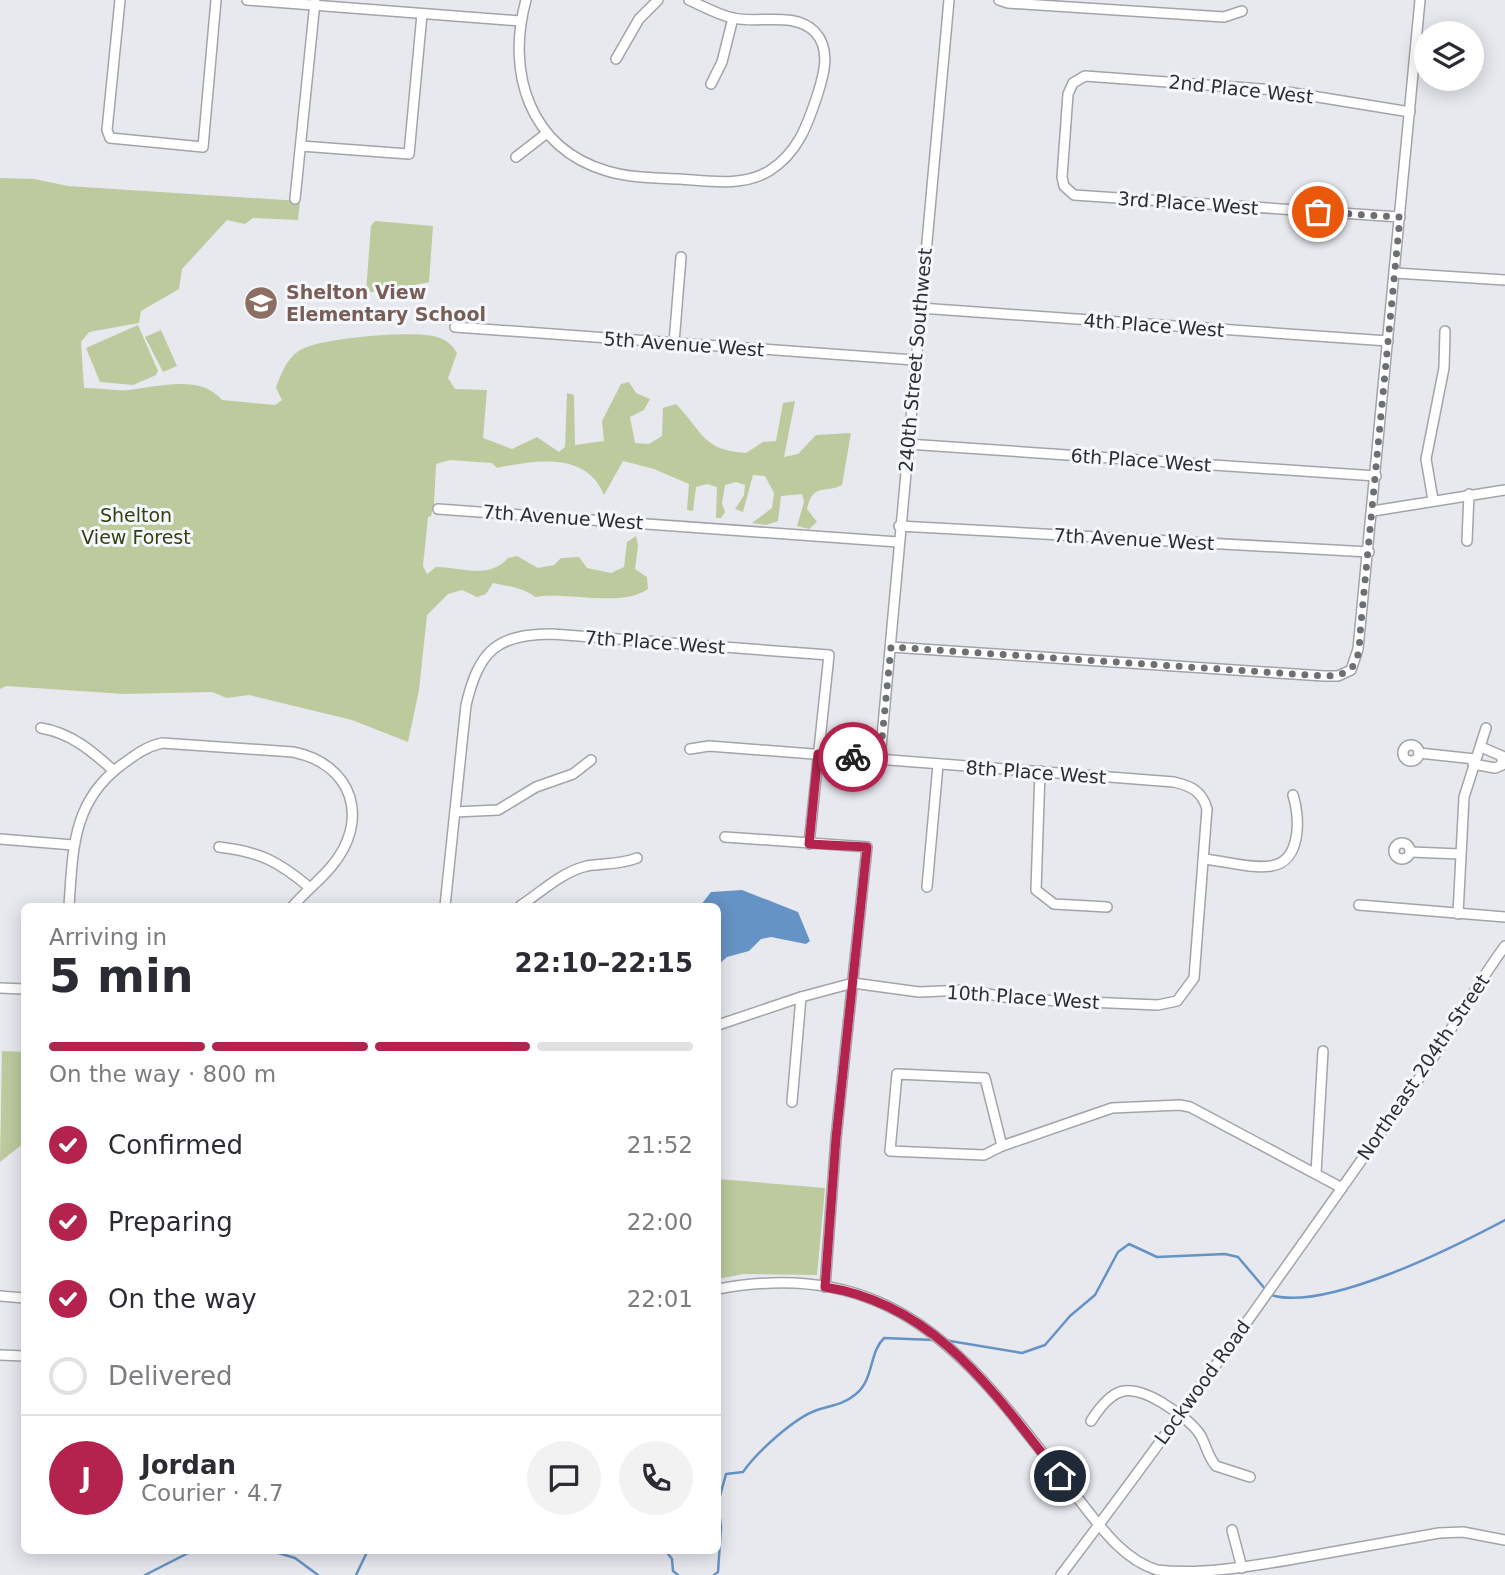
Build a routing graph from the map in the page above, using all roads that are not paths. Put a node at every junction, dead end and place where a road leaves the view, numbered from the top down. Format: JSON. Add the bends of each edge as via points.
{"nodes":[{"id":1,"x":121,"y":0,"type":"edge"},
{"id":2,"x":216,"y":0,"type":"edge"},
{"id":3,"x":247,"y":0,"type":"edge"},
{"id":4,"x":526,"y":0,"type":"edge"},
{"id":5,"x":658,"y":0,"type":"edge"},
{"id":6,"x":689,"y":0,"type":"edge"},
{"id":7,"x":949,"y":0,"type":"edge"},
{"id":8,"x":999,"y":0,"type":"edge"},
{"id":9,"x":1420,"y":0,"type":"edge"},
{"id":10,"x":315,"y":3,"type":"edge"},
{"id":11,"x":1241,"y":11,"type":"dead end"},
{"id":12,"x":422,"y":14,"type":"junction"},
{"id":13,"x":733,"y":18,"type":"junction"},
{"id":14,"x":520,"y":21,"type":"junction"},
{"id":15,"x":616,"y":59,"type":"dead end"},
{"id":16,"x":711,"y":84,"type":"dead end"},
{"id":17,"x":1410,"y":112,"type":"junction"},
{"id":18,"x":547,"y":133,"type":"junction"},
{"id":19,"x":301,"y":146,"type":"junction"},
{"id":20,"x":516,"y":157,"type":"dead end"},
{"id":21,"x":1064,"y":186,"type":"joint"},
{"id":22,"x":295,"y":199,"type":"dead end"},
{"id":23,"x":1400,"y":217,"type":"junction"},
{"id":24,"x":681,"y":257,"type":"dead end"},
{"id":25,"x":1395,"y":273,"type":"junction"},
{"id":26,"x":1505,"y":280,"type":"edge"},
{"id":27,"x":920,"y":308,"type":"junction"},
{"id":28,"x":455,"y":327,"type":"dead end"},
{"id":29,"x":1445,"y":331,"type":"dead end"},
{"id":30,"x":1388,"y":341,"type":"junction"},
{"id":31,"x":674,"y":343,"type":"junction"},
{"id":32,"x":914,"y":360,"type":"junction"},
{"id":33,"x":906,"y":444,"type":"junction"},
{"id":34,"x":1376,"y":476,"type":"junction"},
{"id":35,"x":1505,"y":490,"type":"edge"},
{"id":36,"x":1469,"y":494,"type":"junction"},
{"id":37,"x":1433,"y":500,"type":"junction"},
{"id":38,"x":438,"y":509,"type":"dead end"},
{"id":39,"x":1373,"y":511,"type":"junction"},
{"id":40,"x":899,"y":526,"type":"junction"},
{"id":41,"x":1467,"y":541,"type":"dead end"},
{"id":42,"x":898,"y":542,"type":"junction"},
{"id":43,"x":1369,"y":552,"type":"junction"},
{"id":44,"x":891,"y":647,"type":"junction"},
{"id":45,"x":1486,"y":728,"type":"dead end"},
{"id":46,"x":41,"y":729,"type":"dead end"},
{"id":47,"x":1481,"y":747,"type":"junction"},
{"id":48,"x":690,"y":749,"type":"dead end"},
{"id":49,"x":1419,"y":753,"type":"dead end"},
{"id":50,"x":818,"y":754,"type":"junction"},
{"id":51,"x":880,"y":759,"type":"junction"},
{"id":52,"x":591,"y":760,"type":"dead end"},
{"id":53,"x":1474,"y":762,"type":"junction"},
{"id":54,"x":938,"y":765,"type":"junction"},
{"id":55,"x":114,"y":771,"type":"junction"},
{"id":56,"x":1040,"y":771,"type":"junction"},
{"id":57,"x":1293,"y":795,"type":"dead end"},
{"id":58,"x":455,"y":813,"type":"junction"},
{"id":59,"x":725,"y":837,"type":"dead end"},
{"id":60,"x":0,"y":839,"type":"edge"},
{"id":61,"x":809,"y":844,"type":"junction"},
{"id":62,"x":73,"y":845,"type":"junction"},
{"id":63,"x":219,"y":847,"type":"dead end"},
{"id":64,"x":1411,"y":852,"type":"dead end"},
{"id":65,"x":1461,"y":854,"type":"junction"},
{"id":66,"x":637,"y":858,"type":"dead end"},
{"id":67,"x":1204,"y":859,"type":"junction"},
{"id":68,"x":309,"y":887,"type":"junction"},
{"id":69,"x":927,"y":887,"type":"dead end"},
{"id":70,"x":69,"y":903,"type":"edge"},
{"id":71,"x":296,"y":903,"type":"edge"},
{"id":72,"x":445,"y":903,"type":"edge"},
{"id":73,"x":524,"y":903,"type":"edge"},
{"id":74,"x":1359,"y":905,"type":"dead end"},
{"id":75,"x":1107,"y":907,"type":"dead end"},
{"id":76,"x":1458,"y":914,"type":"junction"},
{"id":77,"x":1505,"y":917,"type":"edge"},
{"id":78,"x":1505,"y":947,"type":"edge"},
{"id":79,"x":853,"y":983,"type":"junction"},
{"id":80,"x":0,"y":988,"type":"edge"},
{"id":81,"x":21,"y":989,"type":"edge"},
{"id":82,"x":801,"y":997,"type":"junction"},
{"id":83,"x":721,"y":1024,"type":"edge"},
{"id":84,"x":1323,"y":1051,"type":"dead end"},
{"id":85,"x":792,"y":1102,"type":"dead end"},
{"id":86,"x":1002,"y":1146,"type":"junction"},
{"id":87,"x":1316,"y":1173,"type":"junction"},
{"id":88,"x":1342,"y":1188,"type":"junction"},
{"id":89,"x":825,"y":1287,"type":"junction"},
{"id":90,"x":721,"y":1289,"type":"edge"},
{"id":91,"x":0,"y":1296,"type":"edge"},
{"id":92,"x":21,"y":1298,"type":"edge"},
{"id":93,"x":0,"y":1355,"type":"edge"},
{"id":94,"x":21,"y":1356,"type":"edge"},
{"id":95,"x":1180,"y":1413,"type":"junction"},
{"id":96,"x":1091,"y":1421,"type":"dead end"},
{"id":97,"x":1250,"y":1477,"type":"dead end"},
{"id":98,"x":1099,"y":1525,"type":"junction"},
{"id":99,"x":1232,"y":1530,"type":"dead end"},
{"id":100,"x":1505,"y":1540,"type":"edge"},
{"id":101,"x":1275,"y":1563,"type":"junction"},
{"id":102,"x":1242,"y":1568,"type":"junction"},
{"id":103,"x":1061,"y":1575,"type":"edge"},
{"id":104,"x":1274,"y":1575,"type":"edge"}],
"edges":[{"from":1,"to":2,"type":"street","via":[[107,130],[110,138],[203,146]]},
{"from":3,"to":10,"type":"street"},
{"from":4,"to":14,"type":"street"},
{"from":5,"to":15,"type":"street","via":[[639,19]]},
{"from":6,"to":13,"type":"street"},
{"from":7,"to":27,"type":"street","name":"240th Street Southwest"},
{"from":8,"to":11,"type":"street","via":[[1224,18]]},
{"from":9,"to":17,"type":"street"},
{"from":10,"to":12,"type":"street"},
{"from":10,"to":19,"type":"street"},
{"from":12,"to":14,"type":"street"},
{"from":12,"to":19,"type":"street","via":[[409,154]]},
{"from":13,"to":16,"type":"street"},
{"from":13,"to":18,"type":"street","via":[[796,22],[814,31],[823,47],[824,73],[799,144],[767,173],[725,183],[621,175],[585,163]]},
{"from":14,"to":18,"type":"street","via":[[520,79],[532,112]]},
{"from":17,"to":21,"type":"street","name":"2nd Place West","via":[[1275,90],[1085,76],[1073,83],[1068,94]]},
{"from":17,"to":23,"type":"street"},
{"from":18,"to":20,"type":"street"},
{"from":19,"to":22,"type":"street"},
{"from":21,"to":23,"type":"street","name":"3rd Place West","via":[[1074,195]]},
{"from":23,"to":25,"type":"street"},
{"from":24,"to":31,"type":"street"},
{"from":25,"to":26,"type":"street"},
{"from":25,"to":30,"type":"street"},
{"from":27,"to":30,"type":"street","name":"4th Place West"},
{"from":27,"to":32,"type":"street","name":"240th Street Southwest"},
{"from":28,"to":31,"type":"street","name":"5th Avenue West"},
{"from":29,"to":37,"type":"street","via":[[1444,368],[1426,459]]},
{"from":30,"to":34,"type":"street"},
{"from":31,"to":32,"type":"street","name":"5th Avenue West"},
{"from":32,"to":33,"type":"street","name":"240th Street Southwest"},
{"from":33,"to":34,"type":"street","name":"6th Place West"},
{"from":33,"to":40,"type":"street","name":"240th Street Southwest"},
{"from":34,"to":39,"type":"street"},
{"from":35,"to":36,"type":"street"},
{"from":36,"to":37,"type":"street"},
{"from":36,"to":41,"type":"street"},
{"from":37,"to":39,"type":"street"},
{"from":38,"to":42,"type":"street","name":"7th Avenue West"},
{"from":39,"to":43,"type":"street"},
{"from":40,"to":42,"type":"street","name":"240th Street Southwest"},
{"from":40,"to":43,"type":"street","name":"7th Avenue West"},
{"from":42,"to":44,"type":"street","name":"240th Street Southwest"},
{"from":43,"to":44,"type":"street","via":[[1358,649],[1352,670],[1338,676]]},
{"from":44,"to":51,"type":"street","name":"240th Street Southwest"},
{"from":45,"to":47,"type":"street"},
{"from":46,"to":55,"type":"street","via":[[59,731],[90,749]]},
{"from":47,"to":53,"type":"street"},
{"from":47,"to":53,"type":"street","via":[[1502,756],[1502,765],[1495,768]]},
{"from":48,"to":50,"type":"street","name":"8th Place West","via":[[709,746]]},
{"from":49,"to":53,"type":"street"},
{"from":50,"to":51,"type":"street","name":"8th Place West"},
{"from":50,"to":58,"type":"street","name":"7th Place West","via":[[829,655],[552,634],[512,636],[487,653],[471,683]]},
{"from":50,"to":61,"type":"street"},
{"from":51,"to":54,"type":"street","name":"8th Place West"},
{"from":52,"to":58,"type":"street","via":[[573,774],[498,810]]},
{"from":53,"to":65,"type":"street","via":[[1464,797]]},
{"from":54,"to":56,"type":"street","name":"8th Place West"},
{"from":54,"to":69,"type":"street"},
{"from":55,"to":62,"type":"street","via":[[82,811]]},
{"from":55,"to":68,"type":"street","via":[[144,747],[162,743],[314,756],[334,770],[353,805],[352,825],[331,867]]},
{"from":56,"to":67,"type":"street","name":"8th Place West","via":[[1191,786],[1204,799],[1206,809]]},
{"from":56,"to":75,"type":"street","via":[[1036,890],[1054,904]]},
{"from":57,"to":67,"type":"street","via":[[1299,813],[1295,844],[1285,858],[1273,866]]},
{"from":58,"to":72,"type":"street"},
{"from":59,"to":61,"type":"street"},
{"from":60,"to":62,"type":"street"},
{"from":61,"to":79,"type":"street","via":[[867,847]]},
{"from":62,"to":70,"type":"street"},
{"from":63,"to":68,"type":"street","via":[[249,851],[280,863]]},
{"from":64,"to":65,"type":"street"},
{"from":65,"to":76,"type":"street"},
{"from":66,"to":73,"type":"street","via":[[619,865],[586,866]]},
{"from":67,"to":79,"type":"street","name":"10th Place West","via":[[1197,964],[1187,990],[1177,1001],[1158,1005],[1016,999],[965,990],[919,992]]},
{"from":68,"to":71,"type":"street"},
{"from":74,"to":76,"type":"street"},
{"from":76,"to":77,"type":"street"},
{"from":78,"to":88,"type":"street","name":"Northeast 204th Street"},
{"from":79,"to":82,"type":"street"},
{"from":79,"to":89,"type":"street"},
{"from":80,"to":81,"type":"street"},
{"from":82,"to":83,"type":"street"},
{"from":82,"to":85,"type":"street"},
{"from":84,"to":87,"type":"street"},
{"from":86,"to":86,"type":"street","via":[[984,1155],[890,1151],[897,1074],[985,1078]]},
{"from":86,"to":87,"type":"street","via":[[1102,1111],[1166,1104],[1190,1107]]},
{"from":87,"to":88,"type":"street"},
{"from":88,"to":95,"type":"street","name":"Lockwood Road"},
{"from":89,"to":90,"type":"street","via":[[765,1283]]},
{"from":89,"to":98,"type":"street","via":[[870,1296],[927,1327],[1012,1415]]},
{"from":91,"to":92,"type":"street"},
{"from":93,"to":94,"type":"street"},
{"from":95,"to":96,"type":"street","via":[[1142,1390],[1132,1389],[1103,1402]]},
{"from":95,"to":97,"type":"street","via":[[1200,1435],[1216,1466]]},
{"from":95,"to":98,"type":"street","name":"Lockwood Road"},
{"from":98,"to":102,"type":"street","via":[[1122,1548],[1156,1569],[1191,1574]]},
{"from":98,"to":103,"type":"street","name":"Lockwood Road"},
{"from":99,"to":102,"type":"street"},
{"from":100,"to":101,"type":"street","via":[[1463,1532],[1439,1533]]},
{"from":101,"to":102,"type":"street"},
{"from":101,"to":104,"type":"street"}]}
